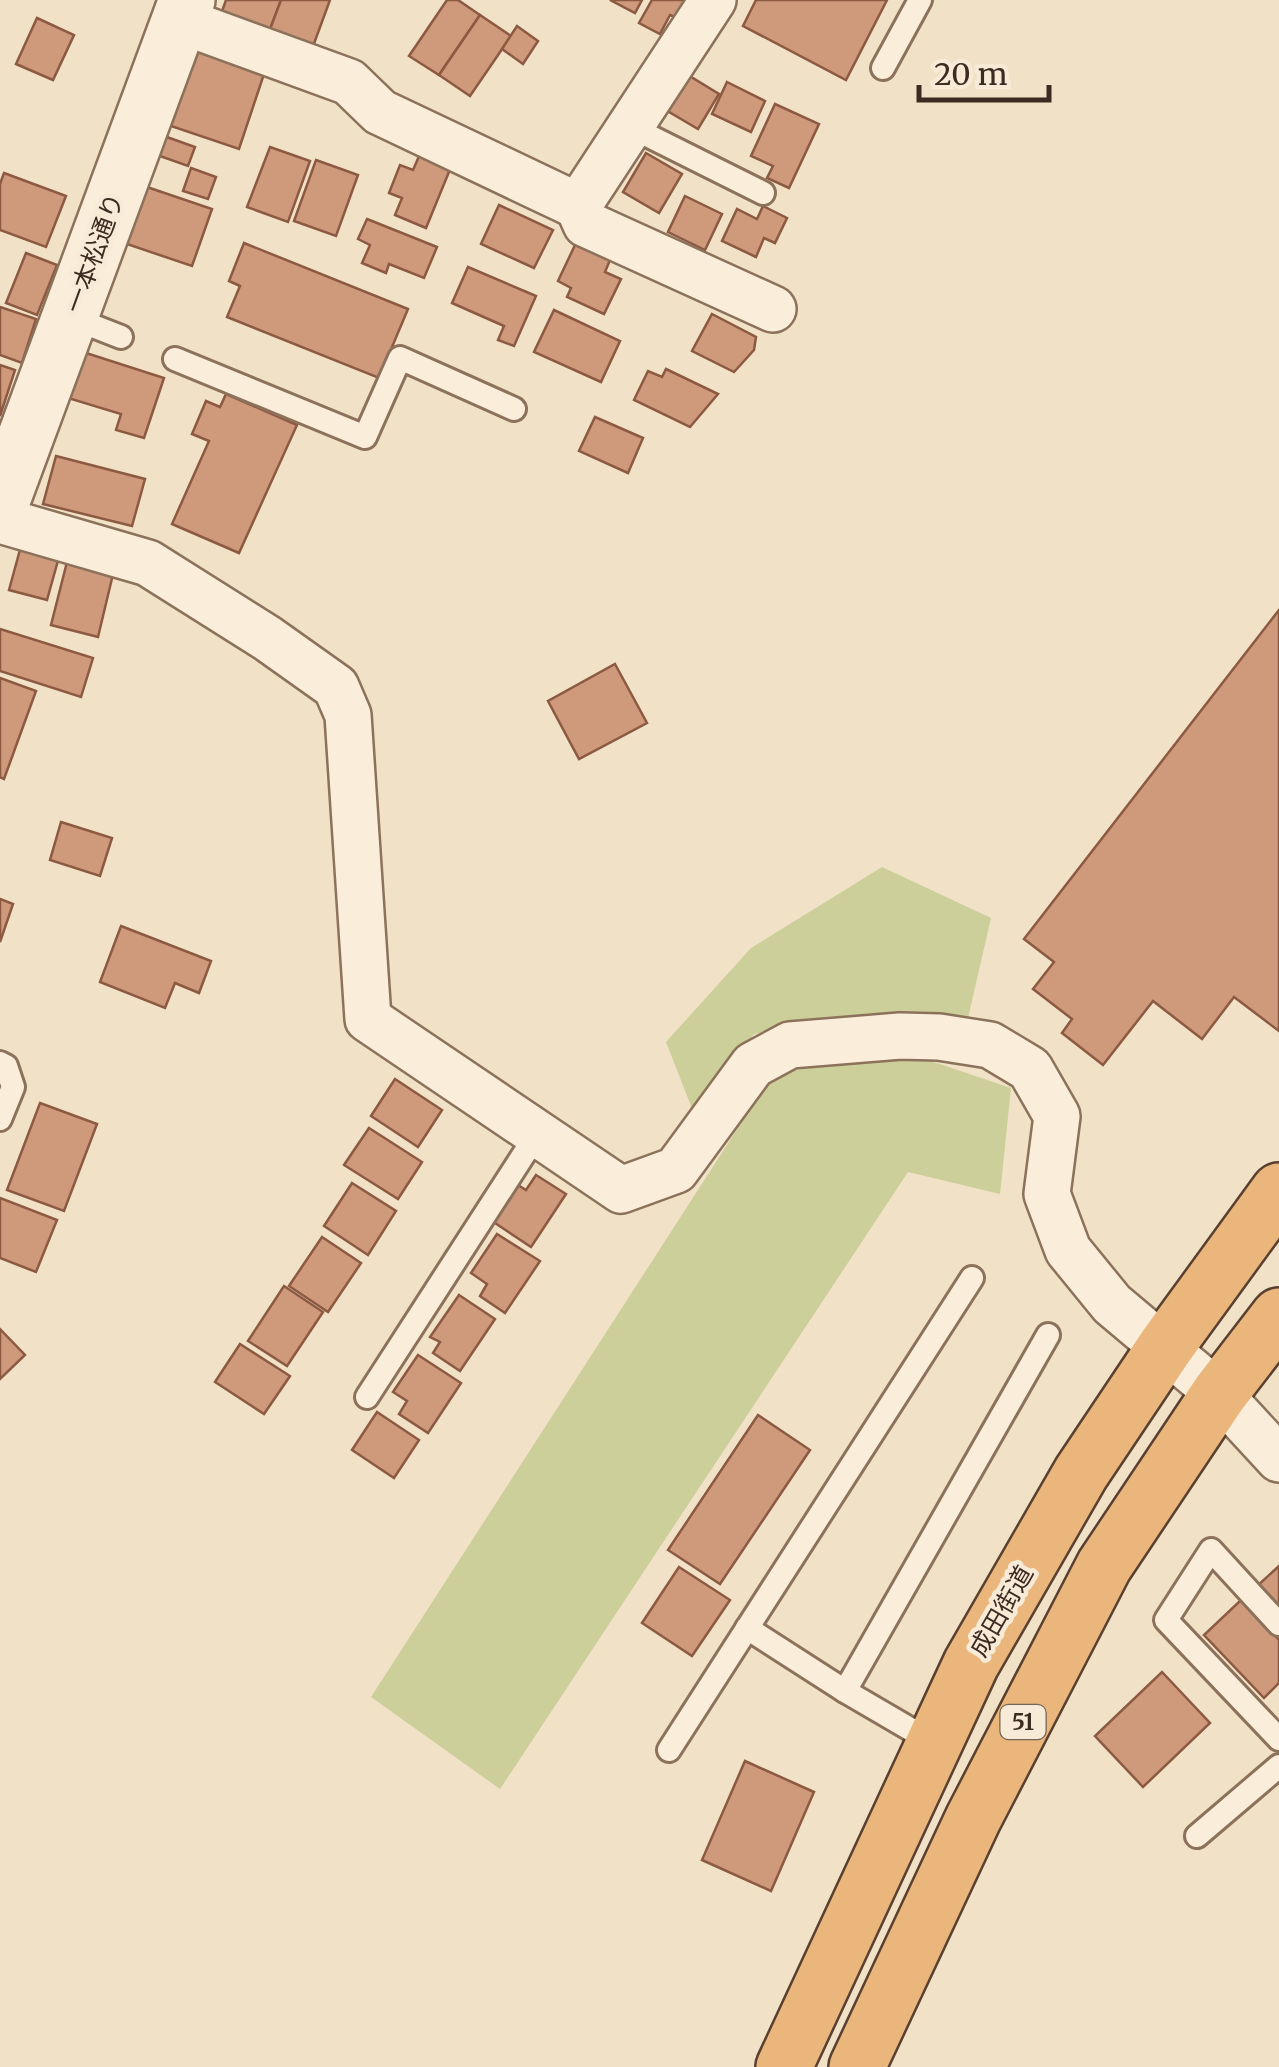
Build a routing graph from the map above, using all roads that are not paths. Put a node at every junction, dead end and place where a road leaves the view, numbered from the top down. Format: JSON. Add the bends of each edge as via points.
{"nodes":[{"id":1,"x":713,"y":0,"type":"edge"},
{"id":2,"x":920,"y":0,"type":"edge"},
{"id":3,"x":183,"y":10,"type":"edge"},
{"id":4,"x":884,"y":68,"type":"dead end"},
{"id":5,"x":630,"y":127,"type":"junction"},
{"id":6,"x":763,"y":194,"type":"dead end"},
{"id":7,"x":578,"y":206,"type":"junction"},
{"id":8,"x":772,"y":309,"type":"dead end"},
{"id":9,"x":70,"y":316,"type":"junction"},
{"id":10,"x":121,"y":338,"type":"dead end"},
{"id":11,"x":175,"y":359,"type":"dead end"},
{"id":12,"x":514,"y":409,"type":"dead end"},
{"id":13,"x":0,"y":506,"type":"edge"},
{"id":14,"x":0,"y":520,"type":"edge"},
{"id":15,"x":0,"y":1063,"type":"edge"},
{"id":16,"x":0,"y":1119,"type":"edge"},
{"id":17,"x":537,"y":1134,"type":"junction"},
{"id":18,"x":1279,"y":1191,"type":"edge"},
{"id":19,"x":972,"y":1278,"type":"dead end"},
{"id":20,"x":1279,"y":1316,"type":"edge"},
{"id":21,"x":1048,"y":1334,"type":"dead end"},
{"id":22,"x":1166,"y":1346,"type":"junction"},
{"id":23,"x":1219,"y":1394,"type":"junction"},
{"id":24,"x":366,"y":1397,"type":"dead end"},
{"id":25,"x":1279,"y":1459,"type":"edge"},
{"id":26,"x":1279,"y":1624,"type":"edge"},
{"id":27,"x":747,"y":1628,"type":"junction"},
{"id":28,"x":845,"y":1691,"type":"junction"},
{"id":29,"x":1279,"y":1740,"type":"edge"},
{"id":30,"x":934,"y":1743,"type":"junction"},
{"id":31,"x":669,"y":1750,"type":"dead end"},
{"id":32,"x":1279,"y":1766,"type":"edge"},
{"id":33,"x":1197,"y":1836,"type":"dead end"},
{"id":34,"x":784,"y":2067,"type":"edge"},
{"id":35,"x":858,"y":2067,"type":"edge"}],
"edges":[{"from":1,"to":5,"type":"street"},
{"from":2,"to":4,"type":"lane"},
{"from":3,"to":7,"type":"street","via":[[349,82],[380,112]]},
{"from":3,"to":9,"type":"street","name":"一本松通り"},
{"from":5,"to":6,"type":"lane"},
{"from":5,"to":7,"type":"street"},
{"from":7,"to":8,"type":"street","via":[[586,224]]},
{"from":9,"to":10,"type":"lane"},
{"from":9,"to":13,"type":"street","name":"一本松通り"},
{"from":11,"to":12,"type":"lane","via":[[365,437],[400,358]]},
{"from":14,"to":17,"type":"street","via":[[148,564],[336,686],[348,715],[368,1019]]},
{"from":15,"to":16,"type":"lane","via":[[13,1087]]},
{"from":17,"to":22,"type":"street","via":[[621,1190],[676,1170],[752,1065],[790,1045],[900,1036],[990,1045],[1030,1069],[1056,1116],[1046,1194],[1068,1250],[1112,1304]]},
{"from":17,"to":24,"type":"lane"},
{"from":18,"to":22,"type":"highway","name":"成田街道"},
{"from":19,"to":27,"type":"lane"},
{"from":20,"to":23,"type":"highway","number":"51"},
{"from":21,"to":28,"type":"lane"},
{"from":22,"to":23,"type":"street"},
{"from":22,"to":30,"type":"highway","name":"成田街道","via":[[1080,1474],[971,1664]]},
{"from":23,"to":25,"type":"street"},
{"from":23,"to":35,"type":"highway","number":"51","via":[[1104,1566],[972,1819]]},
{"from":26,"to":29,"type":"lane","via":[[1212,1550],[1166,1620]]},
{"from":27,"to":28,"type":"lane"},
{"from":27,"to":31,"type":"lane"},
{"from":28,"to":30,"type":"lane"},
{"from":30,"to":34,"type":"highway","name":"成田街道"},
{"from":32,"to":33,"type":"lane"}]}
